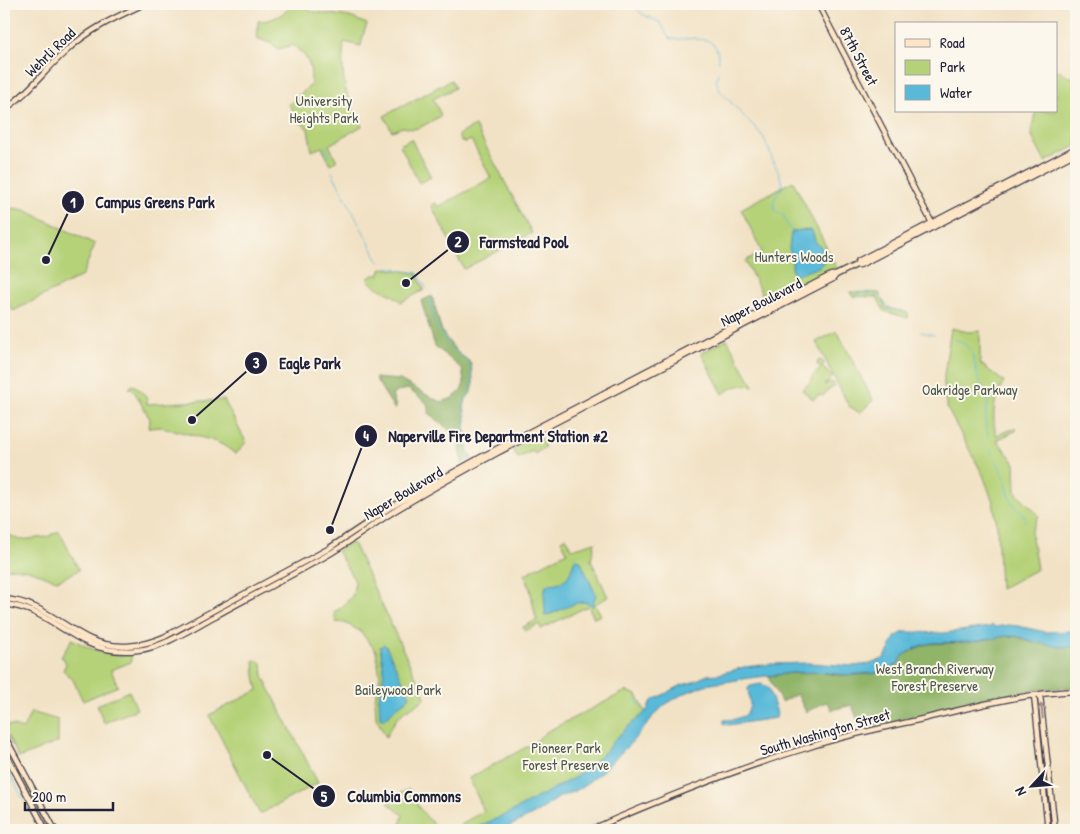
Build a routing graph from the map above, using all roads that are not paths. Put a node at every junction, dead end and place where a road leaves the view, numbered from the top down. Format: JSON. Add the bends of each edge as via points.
{"nodes":[{"id":1,"x":144,"y":4,"type":"edge"},
{"id":2,"x":818,"y":4,"type":"edge"},
{"id":3,"x":4,"y":110,"type":"edge"},
{"id":4,"x":1076,"y":148,"type":"edge"},
{"id":5,"x":1076,"y":153,"type":"edge"},
{"id":6,"x":933,"y":225,"type":"junction"},
{"id":7,"x":836,"y":275,"type":"junction"},
{"id":8,"x":4,"y":600,"type":"edge"},
{"id":9,"x":4,"y":604,"type":"edge"},
{"id":10,"x":1076,"y":691,"type":"edge"},
{"id":11,"x":1040,"y":694,"type":"junction"},
{"id":12,"x":1034,"y":695,"type":"junction"},
{"id":13,"x":4,"y":735,"type":"edge"},
{"id":14,"x":4,"y":751,"type":"edge"},
{"id":15,"x":46,"y":830,"type":"edge"},
{"id":16,"x":54,"y":830,"type":"edge"},
{"id":17,"x":590,"y":830,"type":"edge"},
{"id":18,"x":1048,"y":830,"type":"edge"},
{"id":19,"x":1055,"y":830,"type":"edge"}],
"edges":[{"from":1,"to":3,"type":"main road","name":"Wehrli Road","via":[[104,23],[77,42],[27,92]]},
{"from":2,"to":6,"type":"main road","name":"87th Street"},
{"from":4,"to":6,"type":"main road","name":"Naper Boulevard"},
{"from":5,"to":6,"type":"main road","name":"Naper Boulevard"},
{"from":6,"to":7,"type":"main road","name":"Naper Boulevard"},
{"from":7,"to":8,"type":"main road","name":"Naper Boulevard","via":[[483,456],[391,508],[321,553],[155,641],[128,646],[97,641],[30,604]]},
{"from":7,"to":9,"type":"main road","name":"Naper Boulevard","via":[[523,439],[400,507],[330,553],[159,645],[125,651],[101,648],[37,613]]},
{"from":10,"to":11,"type":"main road","name":"South Washington Street"},
{"from":11,"to":12,"type":"main road","name":"South Washington Street"},
{"from":19,"to":11,"type":"main road","one_way":true},
{"from":12,"to":17,"type":"main road","name":"South Washington Street","via":[[863,732],[806,748],[703,784]]},
{"from":12,"to":18,"type":"main road"},
{"from":13,"to":16,"type":"main road"},
{"from":14,"to":15,"type":"main road"}]}
